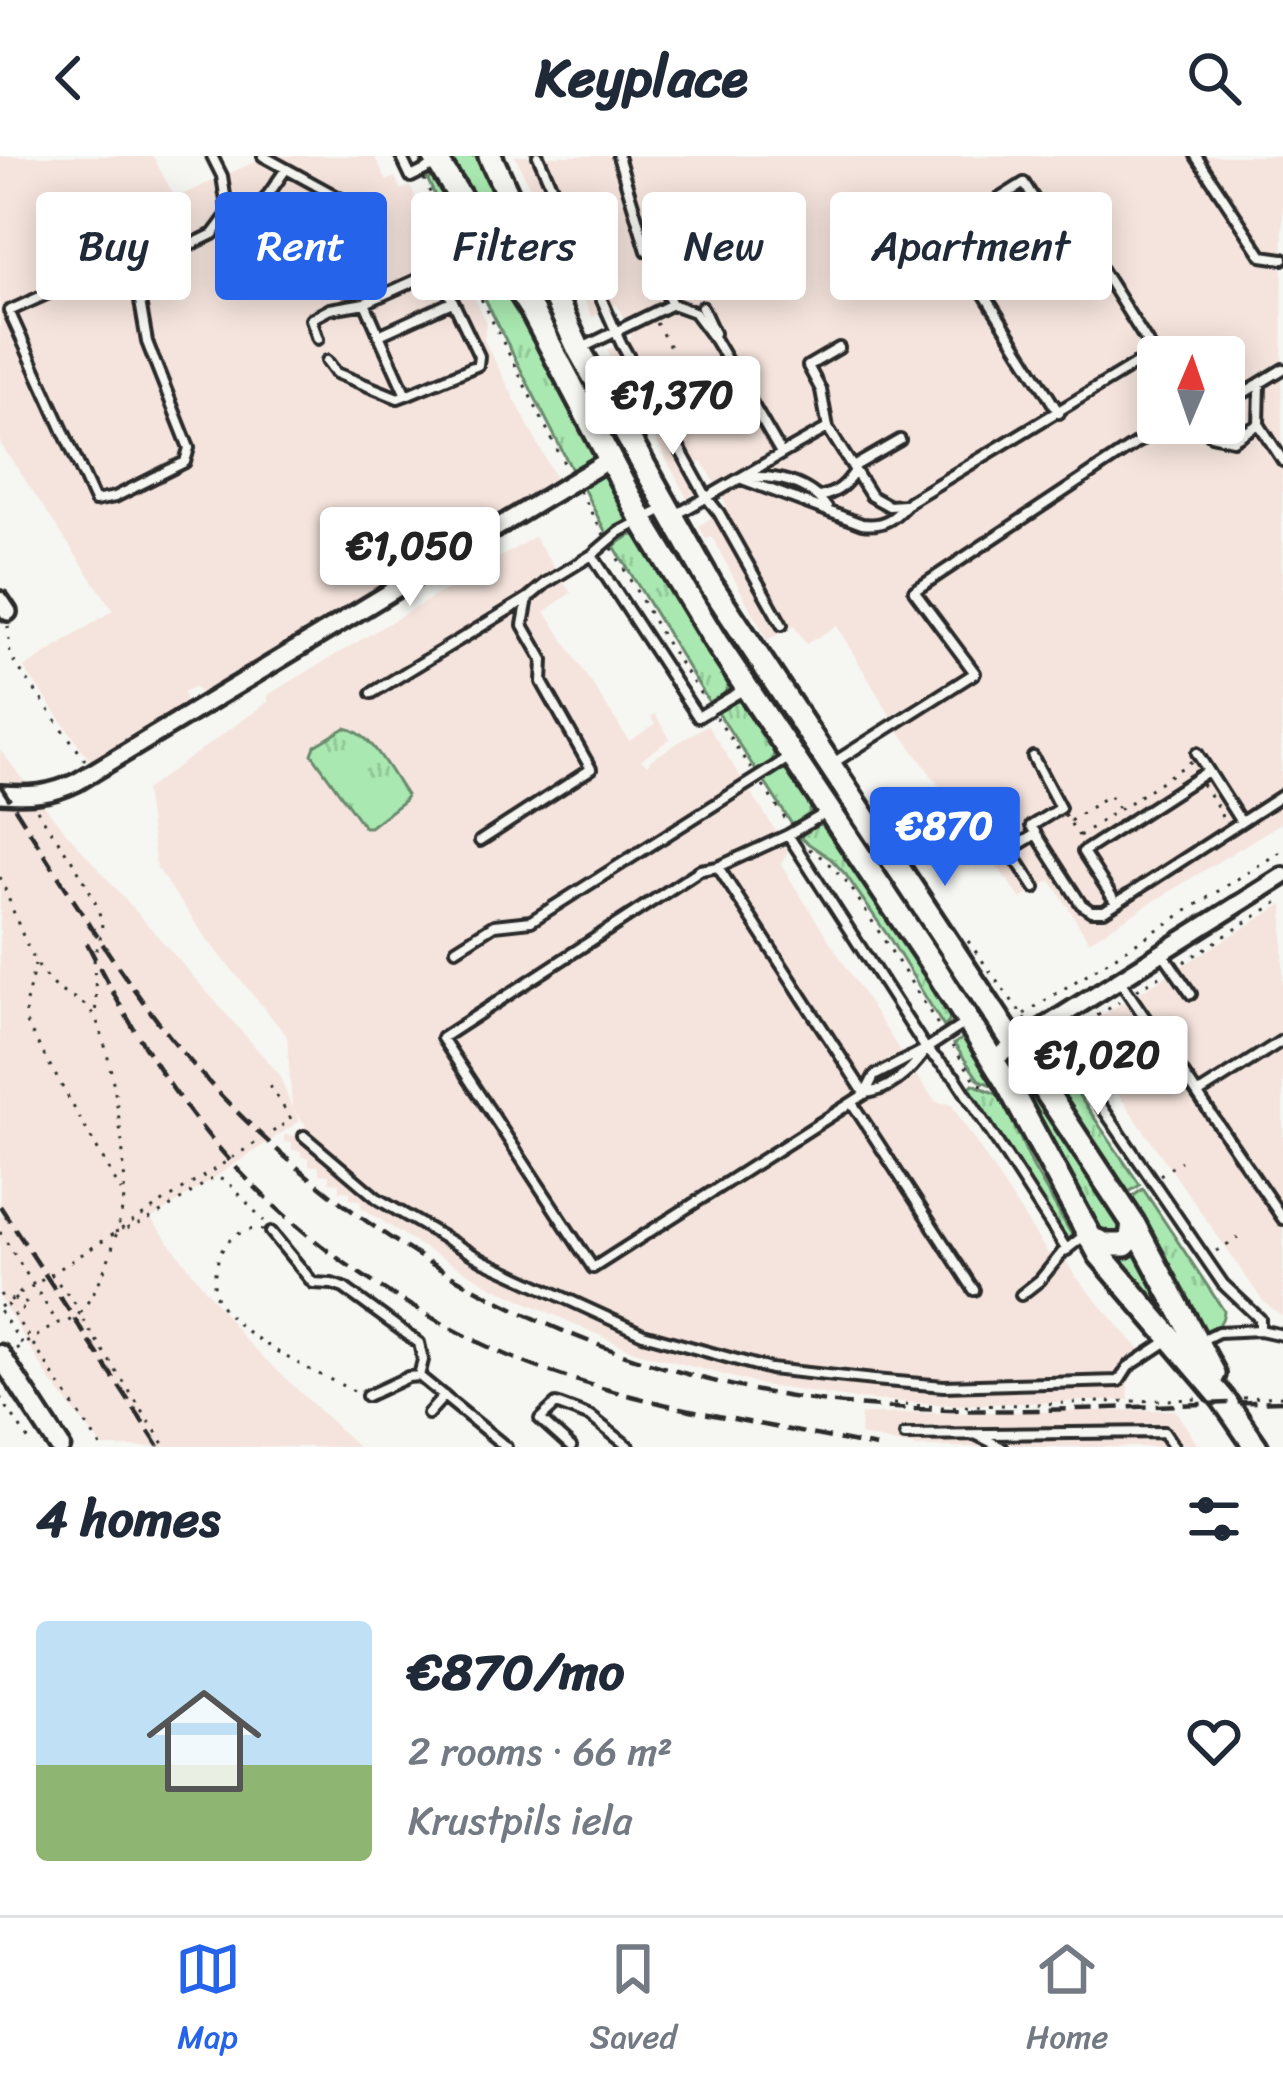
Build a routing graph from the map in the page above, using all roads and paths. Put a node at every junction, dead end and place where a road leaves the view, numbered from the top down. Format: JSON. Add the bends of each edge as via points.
{"nodes":[{"id":1,"x":212,"y":156,"type":"edge"},
{"id":2,"x":263,"y":156,"type":"edge"},
{"id":3,"x":401,"y":156,"type":"edge"},
{"id":4,"x":538,"y":156,"type":"edge"},
{"id":5,"x":619,"y":156,"type":"edge"},
{"id":6,"x":1196,"y":156,"type":"edge"},
{"id":7,"x":490,"y":158,"type":"edge"},
{"id":8,"x":431,"y":164,"type":"edge"},
{"id":9,"x":286,"y":169,"type":"junction"},
{"id":10,"x":225,"y":192,"type":"edge"},
{"id":11,"x":270,"y":192,"type":"edge"},
{"id":12,"x":328,"y":192,"type":"edge"},
{"id":13,"x":452,"y":192,"type":"edge"},
{"id":14,"x":642,"y":234,"type":"edge"},
{"id":15,"x":1283,"y":259,"type":"edge"},
{"id":16,"x":135,"y":272,"type":"joint"},
{"id":17,"x":411,"y":282,"type":"edge"},
{"id":18,"x":1112,"y":286,"type":"edge"},
{"id":19,"x":481,"y":300,"type":"edge"},
{"id":20,"x":525,"y":300,"type":"edge"},
{"id":21,"x":670,"y":300,"type":"edge"},
{"id":22,"x":988,"y":300,"type":"edge"},
{"id":23,"x":452,"y":302,"type":"joint"},
{"id":24,"x":365,"y":303,"type":"junction"},
{"id":25,"x":672,"y":304,"type":"junction"},
{"id":26,"x":702,"y":307,"type":"dead end"},
{"id":27,"x":650,"y":314,"type":"junction"},
{"id":28,"x":617,"y":330,"type":"junction"},
{"id":29,"x":379,"y":335,"type":"junction"},
{"id":30,"x":317,"y":339,"type":"dead end"},
{"id":31,"x":716,"y":340,"type":"junction"},
{"id":32,"x":670,"y":347,"type":"dead end"},
{"id":33,"x":839,"y":348,"type":"dead end"},
{"id":34,"x":579,"y":350,"type":"junction"},
{"id":35,"x":328,"y":361,"type":"dead end"},
{"id":36,"x":1283,"y":369,"type":"edge"},
{"id":37,"x":1260,"y":381,"type":"junction"},
{"id":38,"x":1245,"y":391,"type":"edge"},
{"id":39,"x":406,"y":394,"type":"junction"},
{"id":40,"x":1059,"y":413,"type":"junction"},
{"id":41,"x":1259,"y":424,"type":"junction"},
{"id":42,"x":828,"y":428,"type":"junction"},
{"id":43,"x":1245,"y":433,"type":"edge"},
{"id":44,"x":900,"y":440,"type":"dead end"},
{"id":45,"x":1137,"y":443,"type":"edge"},
{"id":46,"x":781,"y":453,"type":"junction"},
{"id":47,"x":610,"y":459,"type":"junction"},
{"id":48,"x":1283,"y":461,"type":"edge"},
{"id":49,"x":854,"y":469,"type":"junction"},
{"id":50,"x":742,"y":479,"type":"junction"},
{"id":51,"x":573,"y":480,"type":"junction"},
{"id":52,"x":819,"y":497,"type":"junction"},
{"id":53,"x":706,"y":498,"type":"junction"},
{"id":54,"x":910,"y":501,"type":"junction"},
{"id":55,"x":827,"y":509,"type":"junction"},
{"id":56,"x":671,"y":511,"type":"junction"},
{"id":57,"x":642,"y":520,"type":"junction"},
{"id":58,"x":608,"y":542,"type":"junction"},
{"id":59,"x":592,"y":554,"type":"junction"},
{"id":60,"x":528,"y":598,"type":"junction"},
{"id":61,"x":4,"y":606,"type":"edge"},
{"id":62,"x":782,"y":625,"type":"dead end"},
{"id":63,"x":746,"y":688,"type":"junction"},
{"id":64,"x":372,"y":693,"type":"dead end"},
{"id":65,"x":711,"y":709,"type":"junction"},
{"id":66,"x":1198,"y":755,"type":"joint"},
{"id":67,"x":791,"y":757,"type":"junction"},
{"id":68,"x":1033,"y":757,"type":"dead end"},
{"id":69,"x":828,"y":766,"type":"junction"},
{"id":70,"x":1208,"y":771,"type":"junction"},
{"id":71,"x":93,"y":772,"type":"junction"},
{"id":72,"x":757,"y":778,"type":"junction"},
{"id":73,"x":0,"y":794,"type":"edge"},
{"id":74,"x":1283,"y":794,"type":"edge"},
{"id":75,"x":28,"y":795,"type":"junction"},
{"id":76,"x":1119,"y":810,"type":"junction"},
{"id":77,"x":829,"y":811,"type":"junction"},
{"id":78,"x":1065,"y":815,"type":"dead end"},
{"id":79,"x":1053,"y":822,"type":"dead end"},
{"id":80,"x":1070,"y":822,"type":"dead end"},
{"id":81,"x":1241,"y":822,"type":"junction"},
{"id":82,"x":791,"y":833,"type":"junction"},
{"id":83,"x":1036,"y":834,"type":"junction"},
{"id":84,"x":1079,"y":836,"type":"dead end"},
{"id":85,"x":480,"y":841,"type":"dead end"},
{"id":86,"x":1283,"y":850,"type":"edge"},
{"id":87,"x":718,"y":867,"type":"junction"},
{"id":88,"x":1283,"y":876,"type":"edge"},
{"id":89,"x":0,"y":877,"type":"edge"},
{"id":90,"x":1035,"y":889,"type":"dead end"},
{"id":91,"x":1116,"y":903,"type":"junction"},
{"id":92,"x":964,"y":935,"type":"dead end"},
{"id":93,"x":456,"y":949,"type":"dead end"},
{"id":94,"x":1161,"y":951,"type":"junction"},
{"id":95,"x":35,"y":962,"type":"junction"},
{"id":96,"x":1118,"y":978,"type":"junction"},
{"id":97,"x":1156,"y":979,"type":"dead end"},
{"id":98,"x":1163,"y":990,"type":"dead end"},
{"id":99,"x":1191,"y":994,"type":"dead end"},
{"id":100,"x":1023,"y":1015,"type":"junction"},
{"id":101,"x":95,"y":1017,"type":"junction"},
{"id":102,"x":968,"y":1021,"type":"junction"},
{"id":103,"x":1031,"y":1033,"type":"junction"},
{"id":104,"x":945,"y":1036,"type":"junction"},
{"id":105,"x":1283,"y":1040,"type":"edge"},
{"id":106,"x":926,"y":1049,"type":"junction"},
{"id":107,"x":992,"y":1060,"type":"junction"},
{"id":108,"x":270,"y":1086,"type":"dead end"},
{"id":109,"x":998,"y":1088,"type":"dead end"},
{"id":110,"x":1199,"y":1093,"type":"junction"},
{"id":111,"x":866,"y":1094,"type":"junction"},
{"id":112,"x":852,"y":1102,"type":"junction"},
{"id":113,"x":304,"y":1136,"type":"dead end"},
{"id":114,"x":124,"y":1196,"type":"junction"},
{"id":115,"x":1283,"y":1219,"type":"edge"},
{"id":116,"x":1133,"y":1223,"type":"junction"},
{"id":117,"x":0,"y":1232,"type":"edge"},
{"id":118,"x":115,"y":1232,"type":"junction"},
{"id":119,"x":272,"y":1232,"type":"junction"},
{"id":120,"x":1088,"y":1236,"type":"junction"},
{"id":121,"x":1238,"y":1238,"type":"dead end"},
{"id":122,"x":1067,"y":1250,"type":"junction"},
{"id":123,"x":1216,"y":1251,"type":"dead end"},
{"id":124,"x":51,"y":1274,"type":"junction"},
{"id":125,"x":974,"y":1290,"type":"dead end"},
{"id":126,"x":19,"y":1291,"type":"dead end"},
{"id":127,"x":0,"y":1294,"type":"edge"},
{"id":128,"x":1021,"y":1295,"type":"dead end"},
{"id":129,"x":14,"y":1298,"type":"junction"},
{"id":130,"x":0,"y":1309,"type":"edge"},
{"id":131,"x":79,"y":1314,"type":"junction"},
{"id":132,"x":58,"y":1324,"type":"junction"},
{"id":133,"x":1260,"y":1330,"type":"junction"},
{"id":134,"x":1283,"y":1335,"type":"edge"},
{"id":135,"x":1170,"y":1339,"type":"junction"},
{"id":136,"x":30,"y":1341,"type":"junction"},
{"id":137,"x":1196,"y":1342,"type":"junction"},
{"id":138,"x":0,"y":1355,"type":"edge"},
{"id":139,"x":419,"y":1376,"type":"junction"},
{"id":140,"x":367,"y":1396,"type":"joint"},
{"id":141,"x":444,"y":1396,"type":"junction"},
{"id":142,"x":1283,"y":1396,"type":"edge"},
{"id":143,"x":0,"y":1397,"type":"edge"},
{"id":144,"x":1225,"y":1400,"type":"junction"},
{"id":145,"x":893,"y":1404,"type":"dead end"},
{"id":146,"x":428,"y":1414,"type":"dead end"},
{"id":147,"x":976,"y":1434,"type":"junction"},
{"id":148,"x":905,"y":1435,"type":"dead end"},
{"id":149,"x":33,"y":1447,"type":"edge"},
{"id":150,"x":61,"y":1447,"type":"edge"},
{"id":151,"x":101,"y":1447,"type":"edge"},
{"id":152,"x":166,"y":1447,"type":"edge"},
{"id":153,"x":506,"y":1447,"type":"edge"},
{"id":154,"x":571,"y":1447,"type":"edge"},
{"id":155,"x":628,"y":1447,"type":"edge"},
{"id":156,"x":1001,"y":1447,"type":"edge"},
{"id":157,"x":1174,"y":1447,"type":"edge"},
{"id":158,"x":1256,"y":1447,"type":"edge"}],
"edges":[{"from":1,"to":10,"type":"lane"},
{"from":2,"to":9,"type":"lane"},
{"from":3,"to":8,"type":"lane","via":[[411,177]]},
{"from":4,"to":28,"type":"lane"},
{"from":5,"to":14,"type":"lane"},
{"from":6,"to":15,"type":"lane","via":[[1262,256]]},
{"from":7,"to":34,"type":"main road"},
{"from":8,"to":13,"type":"main road"},
{"from":9,"to":11,"type":"lane"},
{"from":9,"to":12,"type":"lane"},
{"from":16,"to":16,"type":"lane","via":[[100,270],[9,310],[95,501],[185,462],[189,448],[147,342]]},
{"from":17,"to":24,"type":"lane"},
{"from":18,"to":40,"type":"lane","via":[[1154,353]]},
{"from":19,"to":51,"type":"path"},
{"from":20,"to":47,"type":"main road"},
{"from":21,"to":25,"type":"lane"},
{"from":22,"to":40,"type":"lane"},
{"from":23,"to":29,"type":"lane"},
{"from":23,"to":39,"type":"lane","via":[[478,365]]},
{"from":24,"to":29,"type":"lane"},
{"from":24,"to":30,"type":"lane","via":[[314,316]]},
{"from":25,"to":27,"type":"lane"},
{"from":25,"to":31,"type":"lane","via":[[694,311]]},
{"from":26,"to":31,"type":"lane"},
{"from":27,"to":28,"type":"lane"},
{"from":27,"to":32,"type":"path"},
{"from":28,"to":34,"type":"lane"},
{"from":28,"to":53,"type":"lane"},
{"from":29,"to":39,"type":"lane"},
{"from":31,"to":46,"type":"lane"},
{"from":33,"to":42,"type":"lane","via":[[808,366]]},
{"from":34,"to":56,"type":"main road"},
{"from":35,"to":39,"type":"lane","via":[[336,373],[398,398]]},
{"from":36,"to":37,"type":"lane"},
{"from":37,"to":38,"type":"lane"},
{"from":37,"to":41,"type":"lane"},
{"from":40,"to":54,"type":"lane"},
{"from":41,"to":43,"type":"lane"},
{"from":41,"to":48,"type":"lane"},
{"from":42,"to":46,"type":"lane"},
{"from":42,"to":49,"type":"lane"},
{"from":44,"to":49,"type":"lane"},
{"from":45,"to":69,"type":"lane","via":[[914,591],[975,673]]},
{"from":46,"to":50,"type":"lane"},
{"from":47,"to":51,"type":"street"},
{"from":47,"to":57,"type":"main road"},
{"from":49,"to":52,"type":"lane","via":[[845,486]]},
{"from":49,"to":54,"type":"lane","via":[[880,503]]},
{"from":50,"to":52,"type":"lane","via":[[780,478]]},
{"from":50,"to":53,"type":"lane"},
{"from":50,"to":55,"type":"lane"},
{"from":51,"to":58,"type":"path"},
{"from":51,"to":71,"type":"street"},
{"from":52,"to":55,"type":"lane"},
{"from":53,"to":56,"type":"lane"},
{"from":53,"to":62,"type":"lane"},
{"from":54,"to":55,"type":"lane","via":[[874,526]]},
{"from":56,"to":57,"type":"lane"},
{"from":56,"to":69,"type":"main road"},
{"from":57,"to":58,"type":"lane"},
{"from":57,"to":63,"type":"main road"},
{"from":58,"to":59,"type":"lane"},
{"from":58,"to":65,"type":"path"},
{"from":59,"to":60,"type":"lane"},
{"from":59,"to":65,"type":"lane","via":[[698,716]]},
{"from":60,"to":64,"type":"lane"},
{"from":60,"to":85,"type":"lane","via":[[524,625],[542,660],[542,682],[591,770]]},
{"from":61,"to":71,"type":"path","via":[[10,656]]},
{"from":63,"to":65,"type":"lane"},
{"from":63,"to":67,"type":"main road"},
{"from":65,"to":72,"type":"path"},
{"from":66,"to":70,"type":"lane"},
{"from":66,"to":76,"type":"path"},
{"from":67,"to":72,"type":"lane"},
{"from":67,"to":77,"type":"main road"},
{"from":68,"to":83,"type":"lane","via":[[1060,808],[1031,826]]},
{"from":69,"to":103,"type":"main road"},
{"from":70,"to":81,"type":"lane"},
{"from":70,"to":91,"type":"lane","via":[[1083,852]]},
{"from":71,"to":75,"type":"street","via":[[61,790]]},
{"from":72,"to":82,"type":"path"},
{"from":72,"to":93,"type":"lane","via":[[531,921],[494,925]]},
{"from":73,"to":75,"type":"street"},
{"from":74,"to":81,"type":"lane"},
{"from":75,"to":101,"type":"path","via":[[100,919]]},
{"from":76,"to":80,"type":"path","via":[[1109,795]]},
{"from":76,"to":84,"type":"path"},
{"from":77,"to":82,"type":"lane"},
{"from":77,"to":102,"type":"main road"},
{"from":78,"to":79,"type":"path"},
{"from":81,"to":91,"type":"lane"},
{"from":82,"to":87,"type":"lane"},
{"from":82,"to":104,"type":"path","via":[[848,883]]},
{"from":82,"to":106,"type":"lane"},
{"from":83,"to":90,"type":"lane","via":[[1010,850]]},
{"from":83,"to":91,"type":"lane","via":[[1081,904],[1091,911]]},
{"from":86,"to":100,"type":"path"},
{"from":87,"to":111,"type":"lane"},
{"from":87,"to":112,"type":"lane","via":[[700,870],[442,1038],[593,1268]]},
{"from":88,"to":94,"type":"street"},
{"from":89,"to":95,"type":"path"},
{"from":92,"to":100,"type":"path"},
{"from":94,"to":96,"type":"street"},
{"from":94,"to":99,"type":"lane"},
{"from":95,"to":101,"type":"path"},
{"from":95,"to":114,"type":"path","via":[[25,1021]]},
{"from":96,"to":103,"type":"street"},
{"from":96,"to":110,"type":"lane"},
{"from":97,"to":98,"type":"path"},
{"from":100,"to":103,"type":"path"},
{"from":101,"to":114,"type":"path","via":[[112,1071]]},
{"from":102,"to":104,"type":"lane"},
{"from":102,"to":107,"type":"main road"},
{"from":103,"to":107,"type":"street"},
{"from":103,"to":116,"type":"main road"},
{"from":103,"to":133,"type":"lane","via":[[1223,1284],[1260,1319]]},
{"from":104,"to":106,"type":"lane"},
{"from":104,"to":109,"type":"path","via":[[978,1084]]},
{"from":105,"to":110,"type":"lane"},
{"from":106,"to":111,"type":"lane","via":[[912,1070]]},
{"from":106,"to":111,"type":"lane","via":[[874,1076]]},
{"from":106,"to":122,"type":"lane","via":[[955,1078]]},
{"from":107,"to":120,"type":"main road"},
{"from":108,"to":124,"type":"path","bridge":true,"via":[[291,1119]]},
{"from":110,"to":115,"type":"lane"},
{"from":111,"to":112,"type":"lane"},
{"from":112,"to":125,"type":"lane"},
{"from":113,"to":135,"type":"lane","via":[[378,1199],[484,1261],[643,1334],[770,1369],[944,1386],[1119,1381]]},
{"from":114,"to":118,"type":"path"},
{"from":116,"to":120,"type":"main road","via":[[1125,1244]]},
{"from":116,"to":137,"type":"main road"},
{"from":117,"to":132,"type":"path"},
{"from":118,"to":119,"type":"path","via":[[214,1177]]},
{"from":118,"to":131,"type":"path"},
{"from":119,"to":139,"type":"lane","via":[[313,1283],[356,1295],[419,1343]]},
{"from":119,"to":140,"type":"path","via":[[248,1229],[224,1248],[215,1294],[249,1331],[304,1369]]},
{"from":120,"to":122,"type":"lane"},
{"from":120,"to":135,"type":"main road"},
{"from":121,"to":123,"type":"path"},
{"from":122,"to":128,"type":"lane"},
{"from":124,"to":129,"type":"path","bridge":true},
{"from":124,"to":131,"type":"path"},
{"from":126,"to":129,"type":"path","bridge":true,"via":[[28,1307]]},
{"from":127,"to":136,"type":"path"},
{"from":129,"to":130,"type":"path","bridge":true},
{"from":130,"to":136,"type":"path","via":[[22,1346]]},
{"from":131,"to":132,"type":"path"},
{"from":131,"to":152,"type":"path"},
{"from":132,"to":136,"type":"path"},
{"from":133,"to":134,"type":"lane"},
{"from":133,"to":137,"type":"lane"},
{"from":135,"to":144,"type":"main road"},
{"from":136,"to":151,"type":"path"},
{"from":137,"to":144,"type":"main road"},
{"from":138,"to":150,"type":"street"},
{"from":139,"to":140,"type":"lane"},
{"from":139,"to":141,"type":"lane"},
{"from":141,"to":146,"type":"lane"},
{"from":141,"to":153,"type":"lane"},
{"from":142,"to":144,"type":"path"},
{"from":143,"to":149,"type":"path"},
{"from":144,"to":145,"type":"path"},
{"from":144,"to":158,"type":"main road"},
{"from":147,"to":148,"type":"lane"},
{"from":147,"to":156,"type":"lane"},
{"from":147,"to":157,"type":"lane","via":[[1164,1432]]},
{"from":154,"to":155,"type":"lane","via":[[540,1419],[556,1404],[591,1417]]}]}
